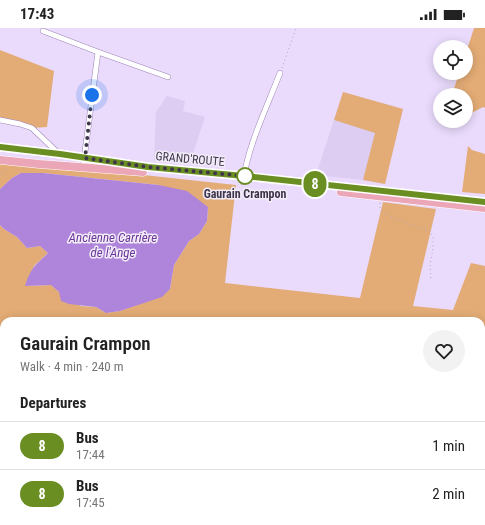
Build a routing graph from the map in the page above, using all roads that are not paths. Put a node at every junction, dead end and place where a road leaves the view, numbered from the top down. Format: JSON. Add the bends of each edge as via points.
{"nodes":[{"id":1,"x":43,"y":31,"type":"dead end"},
{"id":2,"x":98,"y":52,"type":"junction"},
{"id":3,"x":280,"y":73,"type":"road end"},
{"id":4,"x":168,"y":77,"type":"dead end"},
{"id":5,"x":0,"y":120,"type":"edge"},
{"id":6,"x":0,"y":147,"type":"edge"},
{"id":7,"x":60,"y":154,"type":"junction"},
{"id":8,"x":85,"y":158,"type":"junction"},
{"id":9,"x":0,"y":160,"type":"edge"},
{"id":10,"x":83,"y":167,"type":"junction"},
{"id":11,"x":243,"y":179,"type":"junction"},
{"id":12,"x":485,"y":202,"type":"edge"},
{"id":13,"x":485,"y":208,"type":"edge"}],
"edges":[{"from":1,"to":2,"type":"street"},
{"from":2,"to":4,"type":"street"},
{"from":2,"to":8,"type":"street"},
{"from":3,"to":11,"type":"street","via":[[253,140]]},
{"from":5,"to":7,"type":"street","via":[[32,128]]},
{"from":6,"to":7,"type":"main road","name":"GRAND'ROUTE"},
{"from":7,"to":8,"type":"main road","name":"GRAND'ROUTE"},
{"from":8,"to":10,"type":"street"},
{"from":8,"to":11,"type":"main road","name":"GRAND'ROUTE"},
{"from":9,"to":10,"type":"main road","name":"GRAND'ROUTE"},
{"from":10,"to":11,"type":"main road","name":"GRAND'ROUTE"},
{"from":11,"to":12,"type":"main road","name":"GRAND'ROUTE"},
{"from":11,"to":13,"type":"main road","name":"GRAND'ROUTE"}]}
